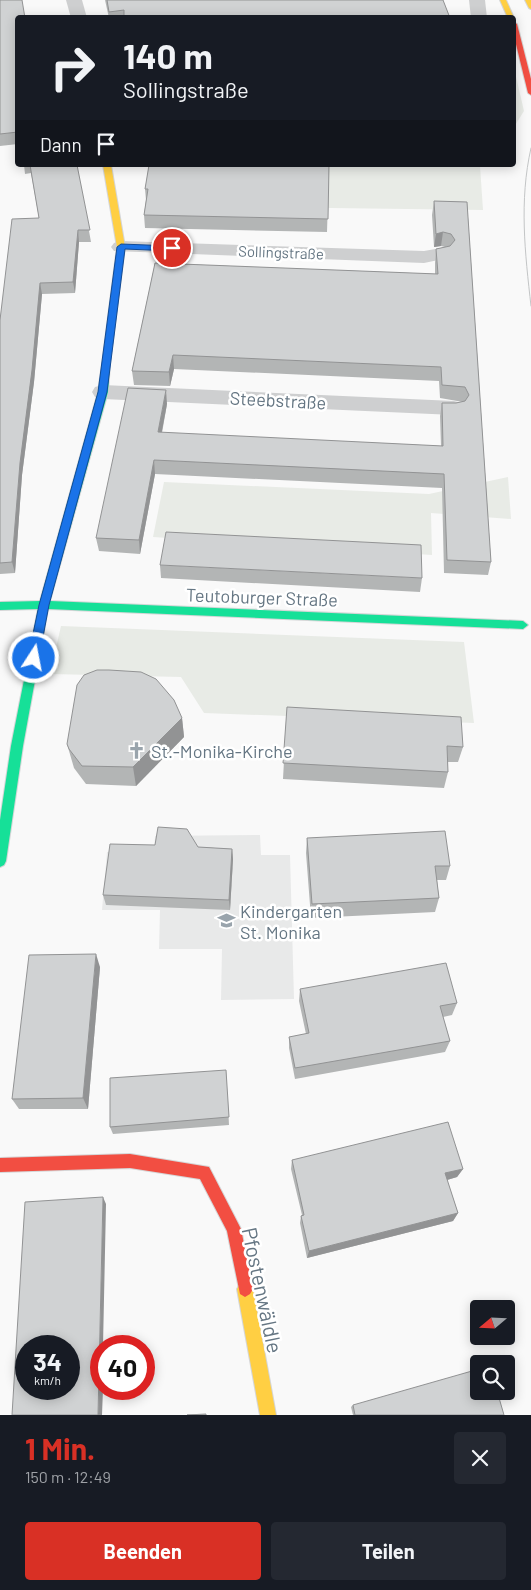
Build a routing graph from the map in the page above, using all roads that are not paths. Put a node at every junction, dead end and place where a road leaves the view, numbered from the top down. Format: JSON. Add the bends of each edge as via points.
{"nodes":[{"id":1,"x":74,"y":0,"type":"edge"},
{"id":2,"x":476,"y":0,"type":"edge"},
{"id":3,"x":502,"y":0,"type":"edge"},
{"id":4,"x":528,"y":0,"type":"edge"},
{"id":5,"x":531,"y":7,"type":"edge"},
{"id":6,"x":79,"y":15,"type":"edge"},
{"id":7,"x":478,"y":15,"type":"edge"},
{"id":8,"x":510,"y":15,"type":"edge"},
{"id":9,"x":516,"y":32,"type":"edge"},
{"id":10,"x":531,"y":93,"type":"edge"},
{"id":11,"x":107,"y":167,"type":"edge"},
{"id":12,"x":121,"y":247,"type":"junction"},
{"id":13,"x":441,"y":254,"type":"edge"},
{"id":14,"x":102,"y":392,"type":"junction"},
{"id":15,"x":454,"y":408,"type":"edge"},
{"id":16,"x":44,"y":605,"type":"junction"},
{"id":17,"x":0,"y":606,"type":"edge"},
{"id":18,"x":523,"y":625,"type":"dead end"},
{"id":19,"x":0,"y":861,"type":"edge"},
{"id":20,"x":0,"y":1165,"type":"edge"},
{"id":21,"x":268,"y":1415,"type":"edge"}],
"edges":[{"from":1,"to":6,"type":"street"},
{"from":2,"to":7,"type":"street"},
{"from":3,"to":8,"type":"street"},
{"from":4,"to":5,"type":"street"},
{"from":9,"to":10,"type":"street"},
{"from":11,"to":12,"type":"street"},
{"from":12,"to":13,"type":"street","name":"Sollingstraße","via":[[424,257]]},
{"from":12,"to":14,"type":"street"},
{"from":14,"to":15,"type":"street","name":"Steebstraße"},
{"from":14,"to":16,"type":"street"},
{"from":16,"to":17,"type":"street","name":"Teutoburger Straße"},
{"from":16,"to":18,"type":"street","name":"Teutoburger Straße"},
{"from":16,"to":19,"type":"street","via":[[17,746]]},
{"from":20,"to":21,"type":"street","name":"Pfostenwäldle","via":[[130,1161],[204,1172],[234,1229]]}]}
